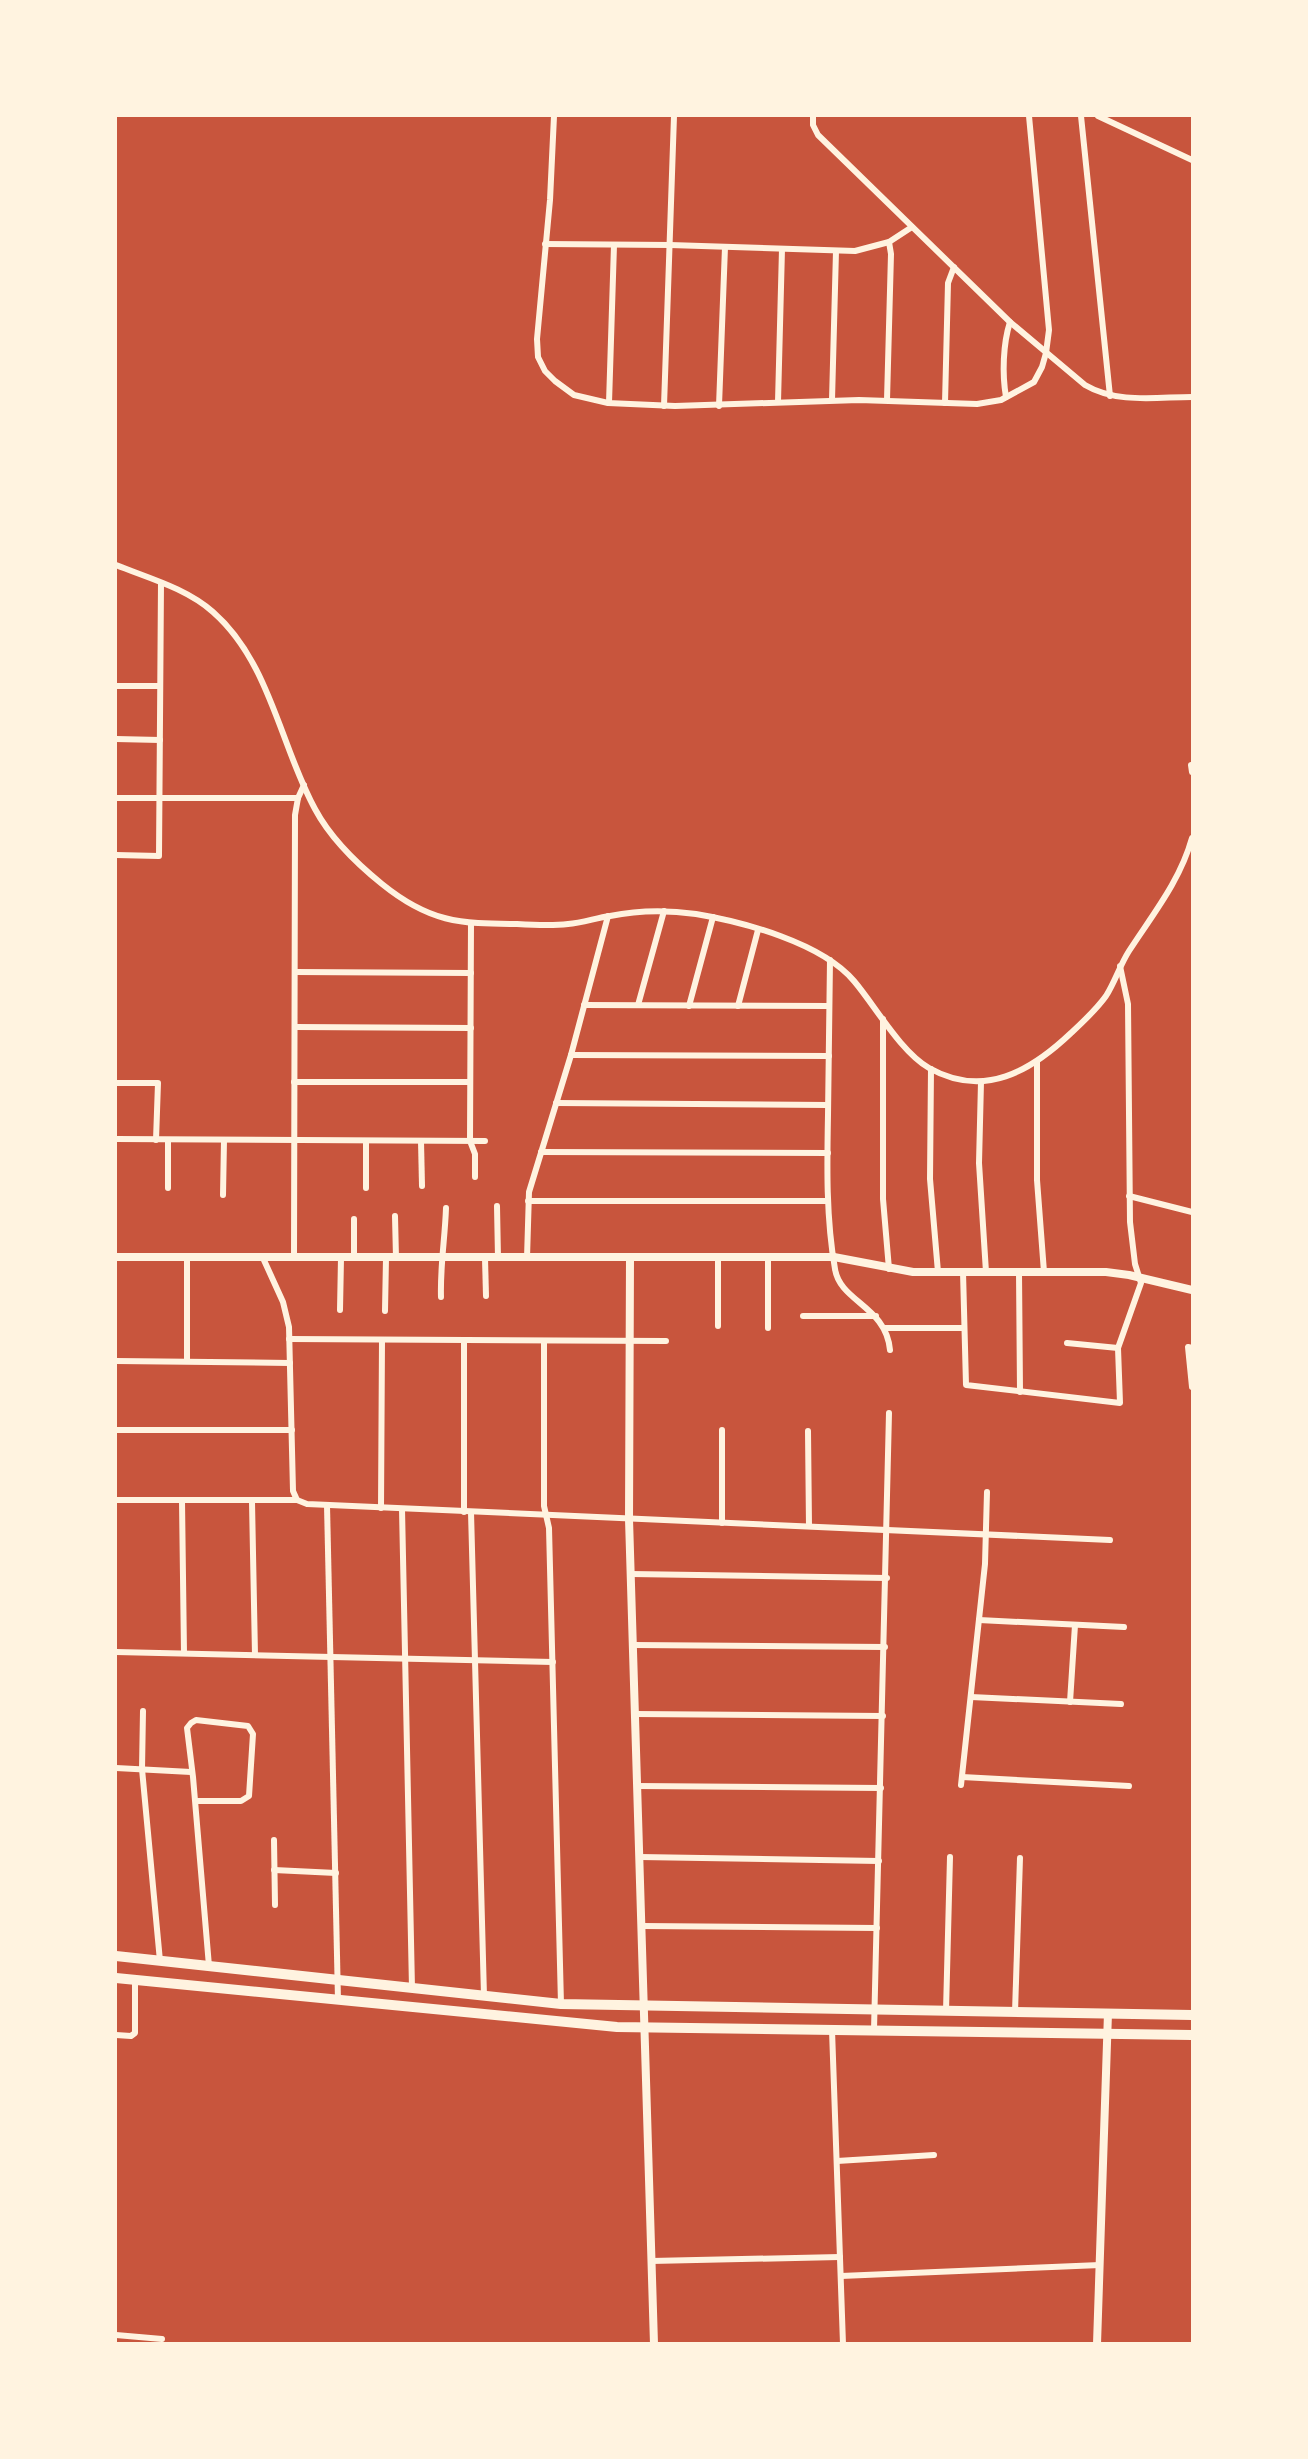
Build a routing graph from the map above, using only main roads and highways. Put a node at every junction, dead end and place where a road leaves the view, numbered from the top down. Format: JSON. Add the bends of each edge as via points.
{"nodes":[{"id":1,"x":116,"y":1956,"type":"edge"},
{"id":2,"x":116,"y":1978,"type":"edge"},
{"id":3,"x":1192,"y":2015,"type":"edge"},
{"id":4,"x":1192,"y":2035,"type":"edge"}],
"edges":[{"from":1,"to":3,"type":"main road","via":[[561,2004]]},
{"from":2,"to":4,"type":"main road","via":[[593,2025]]}]}
